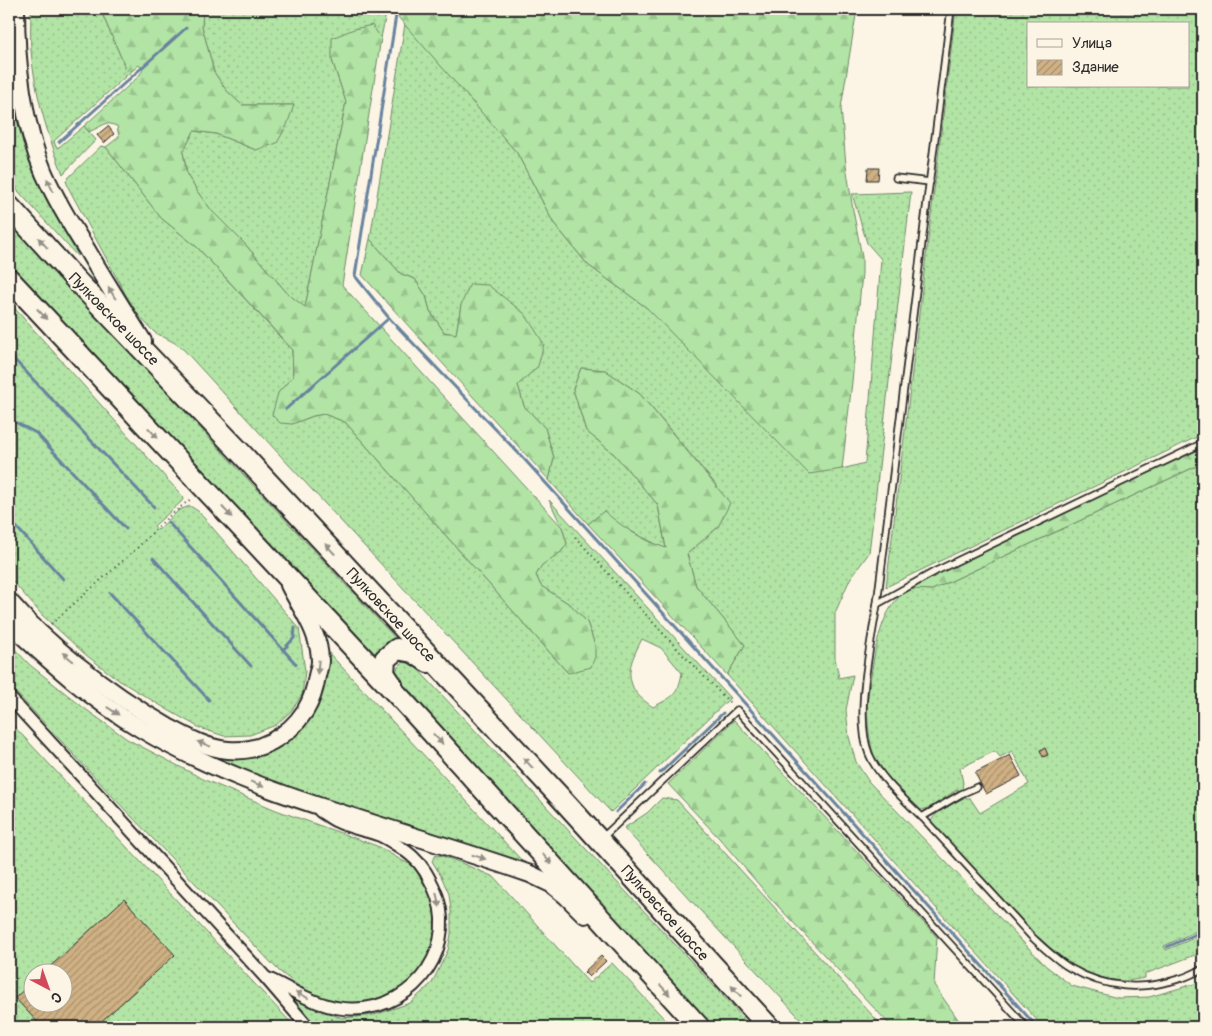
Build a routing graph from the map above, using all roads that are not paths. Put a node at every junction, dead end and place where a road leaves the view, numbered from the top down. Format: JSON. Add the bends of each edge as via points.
{"nodes":[{"id":1,"x":16,"y":9,"type":"edge"},
{"id":2,"x":951,"y":9,"type":"edge"},
{"id":3,"x":896,"y":178,"type":"dead end"},
{"id":4,"x":930,"y":182,"type":"junction"},
{"id":5,"x":9,"y":206,"type":"edge"},
{"id":6,"x":9,"y":279,"type":"edge"},
{"id":7,"x":157,"y":364,"type":"junction"},
{"id":8,"x":1203,"y":443,"type":"edge"},
{"id":9,"x":281,"y":571,"type":"junction"},
{"id":10,"x":9,"y":601,"type":"edge"},
{"id":11,"x":877,"y":604,"type":"junction"},
{"id":12,"x":9,"y":623,"type":"edge"},
{"id":13,"x":446,"y":675,"type":"junction"},
{"id":14,"x":9,"y":697,"type":"edge"},
{"id":15,"x":405,"y":703,"type":"junction"},
{"id":16,"x":977,"y":787,"type":"dead end"},
{"id":17,"x":308,"y":803,"type":"junction"},
{"id":18,"x":922,"y":818,"type":"junction"},
{"id":19,"x":600,"y":840,"type":"junction"},
{"id":20,"x":611,"y":931,"type":"junction"},
{"id":21,"x":1203,"y":969,"type":"edge"},
{"id":22,"x":265,"y":977,"type":"junction"},
{"id":23,"x":308,"y":1027,"type":"edge"},
{"id":24,"x":699,"y":1027,"type":"edge"},
{"id":25,"x":769,"y":1027,"type":"edge"},
{"id":26,"x":1026,"y":1027,"type":"edge"}],
"edges":[{"from":7,"to":1,"type":"main road","one_way":true,"via":[[73,228],[44,172],[28,119],[21,79]]},
{"from":2,"to":4,"type":"lane"},
{"from":3,"to":4,"type":"lane"},
{"from":4,"to":11,"type":"lane"},
{"from":7,"to":5,"type":"highway","name":"Пулковское шоссе","one_way":true},
{"from":6,"to":9,"type":"highway","one_way":true},
{"from":13,"to":7,"type":"highway","name":"Пулковское шоссе","one_way":true},
{"from":8,"to":11,"type":"lane","via":[[936,571]]},
{"from":9,"to":10,"type":"main road","one_way":true,"via":[[317,643],[320,661],[316,686],[309,705],[292,727],[270,742],[247,750],[227,750],[204,744],[146,714],[97,681],[49,642]]},
{"from":9,"to":15,"type":"highway"},
{"from":11,"to":18,"type":"lane","via":[[864,694],[866,741],[876,767]]},
{"from":12,"to":17,"type":"main road","one_way":true,"via":[[99,702],[140,729],[224,771]]},
{"from":13,"to":15,"type":"highway","via":[[413,652],[397,649],[385,659],[384,673]]},
{"from":19,"to":13,"type":"highway","name":"Пулковское шоссе","one_way":true},
{"from":14,"to":22,"type":"street"},
{"from":15,"to":20,"type":"highway","one_way":true},
{"from":16,"to":18,"type":"lane"},
{"from":17,"to":20,"type":"main road","one_way":true,"via":[[530,874],[550,884],[585,915]]},
{"from":17,"to":22,"type":"street","one_way":true,"via":[[337,822],[381,836],[415,858],[428,874],[440,903],[441,926],[436,953],[429,968],[408,991],[396,999],[367,1008],[328,1006]]},
{"from":18,"to":21,"type":"lane","via":[[1031,936],[1069,967],[1111,985],[1130,986],[1151,986]]},
{"from":25,"to":19,"type":"highway","name":"Пулковское шоссе","one_way":true},
{"from":19,"to":26,"type":"lane","via":[[737,710]]},
{"from":20,"to":24,"type":"highway","one_way":true},
{"from":22,"to":23,"type":"street"}]}
